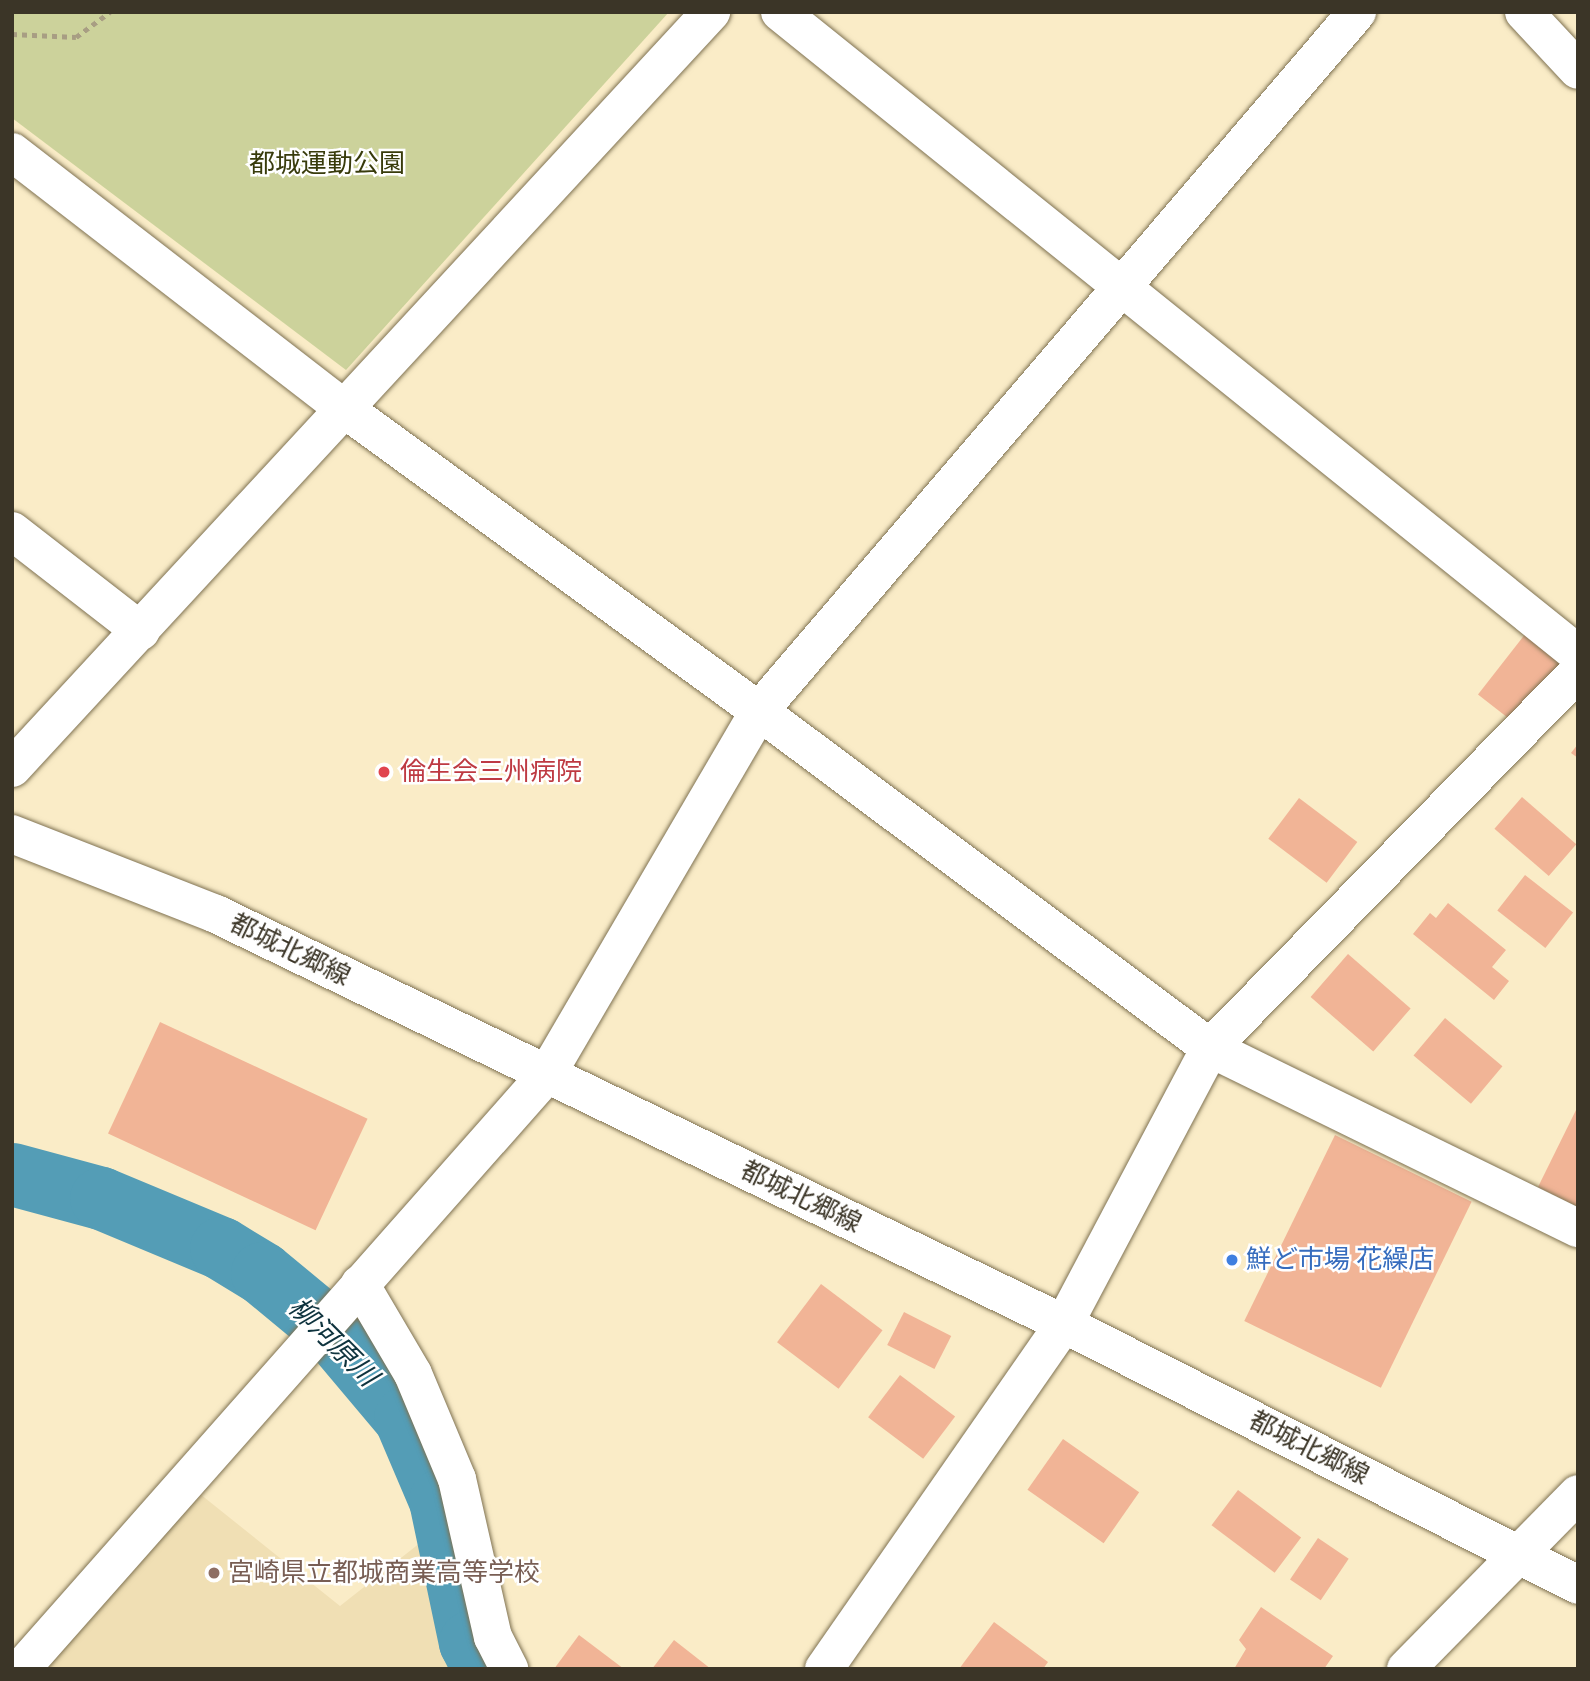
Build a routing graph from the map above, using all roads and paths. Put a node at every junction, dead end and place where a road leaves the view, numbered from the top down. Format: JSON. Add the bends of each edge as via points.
{"nodes":[{"id":1,"x":110,"y":12,"type":"edge"},
{"id":2,"x":710,"y":12,"type":"edge"},
{"id":3,"x":780,"y":12,"type":"edge"},
{"id":4,"x":1357,"y":12,"type":"edge"},
{"id":5,"x":1524,"y":12,"type":"edge"},
{"id":6,"x":12,"y":34,"type":"edge"},
{"id":7,"x":1578,"y":71,"type":"edge"},
{"id":8,"x":12,"y":152,"type":"edge"},
{"id":9,"x":1120,"y":288,"type":"junction"},
{"id":10,"x":346,"y":410,"type":"junction"},
{"id":11,"x":12,"y":531,"type":"edge"},
{"id":12,"x":141,"y":631,"type":"junction"},
{"id":13,"x":1578,"y":654,"type":"edge"},
{"id":14,"x":1578,"y":672,"type":"edge"},
{"id":15,"x":759,"y":711,"type":"junction"},
{"id":16,"x":12,"y":768,"type":"edge"},
{"id":17,"x":12,"y":834,"type":"edge"},
{"id":18,"x":1210,"y":1048,"type":"junction"},
{"id":19,"x":547,"y":1074,"type":"junction"},
{"id":20,"x":1578,"y":1228,"type":"edge"},
{"id":21,"x":350,"y":1295,"type":"junction"},
{"id":22,"x":1064,"y":1324,"type":"junction"},
{"id":23,"x":1578,"y":1494,"type":"edge"},
{"id":24,"x":1518,"y":1555,"type":"junction"},
{"id":25,"x":1578,"y":1585,"type":"edge"},
{"id":26,"x":21,"y":1669,"type":"edge"},
{"id":27,"x":509,"y":1669,"type":"edge"},
{"id":28,"x":824,"y":1669,"type":"edge"},
{"id":29,"x":1406,"y":1669,"type":"edge"}],
"edges":[{"from":1,"to":6,"type":"path","via":[[76,37]]},
{"from":2,"to":10,"type":"street"},
{"from":3,"to":9,"type":"street"},
{"from":4,"to":9,"type":"street"},
{"from":5,"to":7,"type":"street"},
{"from":8,"to":10,"type":"street"},
{"from":9,"to":13,"type":"street"},
{"from":9,"to":15,"type":"street"},
{"from":10,"to":12,"type":"street"},
{"from":10,"to":15,"type":"street"},
{"from":11,"to":12,"type":"street"},
{"from":12,"to":16,"type":"street"},
{"from":14,"to":18,"type":"street"},
{"from":15,"to":18,"type":"street"},
{"from":15,"to":19,"type":"street"},
{"from":17,"to":19,"type":"street","name":"都城北郷線","via":[[216,914]]},
{"from":18,"to":20,"type":"street"},
{"from":18,"to":22,"type":"street"},
{"from":19,"to":21,"type":"street"},
{"from":19,"to":22,"type":"street","name":"都城北郷線"},
{"from":21,"to":26,"type":"street"},
{"from":21,"to":27,"type":"street","via":[[413,1374],[457,1479],[494,1637]]},
{"from":22,"to":24,"type":"street","name":"都城北郷線"},
{"from":22,"to":28,"type":"street"},
{"from":23,"to":24,"type":"street"},
{"from":24,"to":25,"type":"street","name":"都城北郷線"},
{"from":24,"to":29,"type":"street"}]}
